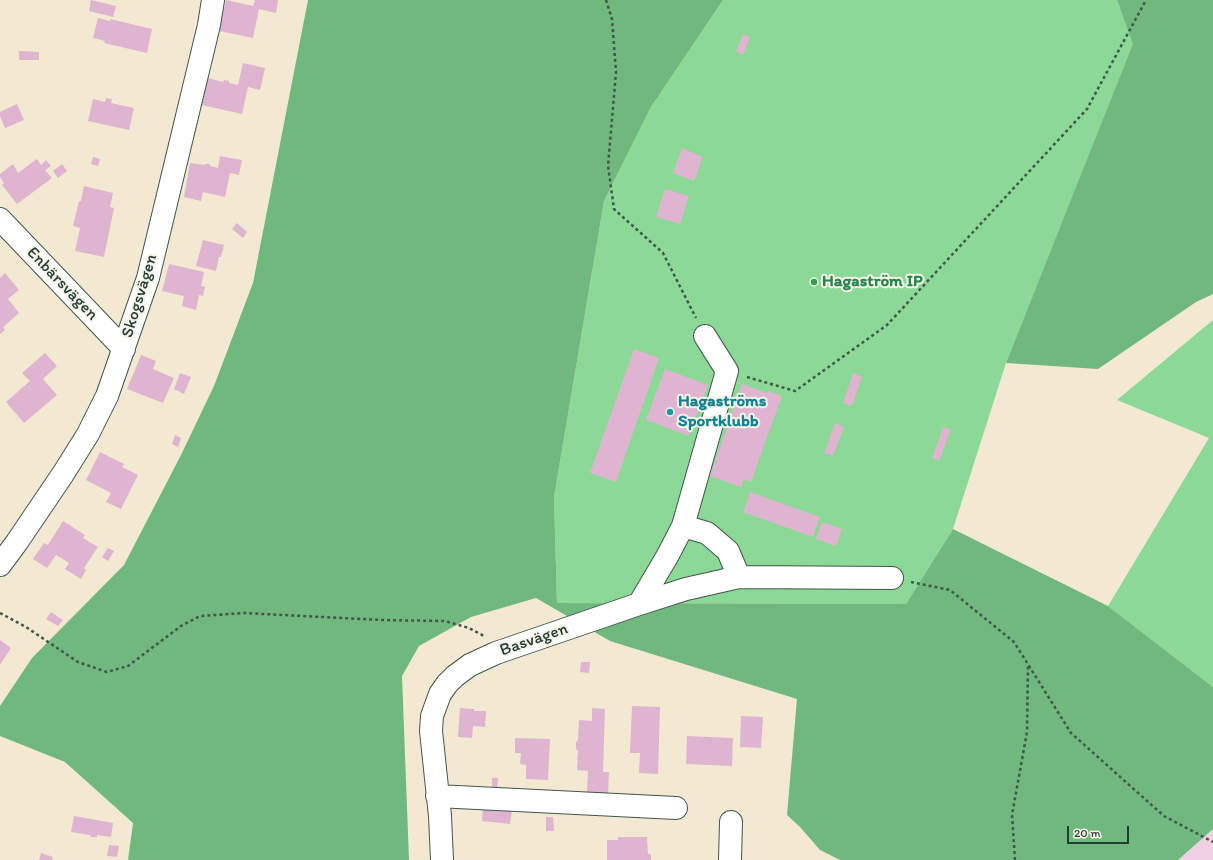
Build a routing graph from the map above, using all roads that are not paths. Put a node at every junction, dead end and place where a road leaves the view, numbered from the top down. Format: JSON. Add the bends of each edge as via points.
{"nodes":[{"id":1,"x":213,"y":0,"type":"edge"},
{"id":2,"x":0,"y":219,"type":"edge"},
{"id":3,"x":705,"y":336,"type":"road end"},
{"id":4,"x":124,"y":348,"type":"junction"},
{"id":5,"x":683,"y":526,"type":"junction"},
{"id":6,"x":0,"y":565,"type":"edge"},
{"id":7,"x":739,"y":577,"type":"junction"},
{"id":8,"x":892,"y":578,"type":"road end"},
{"id":9,"x":639,"y":604,"type":"junction"},
{"id":10,"x":437,"y":796,"type":"junction"},
{"id":11,"x":676,"y":808,"type":"dead end"},
{"id":12,"x":731,"y":822,"type":"dead end"},
{"id":13,"x":442,"y":860,"type":"edge"},
{"id":14,"x":730,"y":860,"type":"edge"}],
"edges":[{"from":1,"to":4,"type":"street","name":"Skogsvägen","via":[[148,278]]},
{"from":2,"to":4,"type":"street","name":"Enbärsvägen"},
{"from":3,"to":5,"type":"street","via":[[727,371]]},
{"from":4,"to":6,"type":"street","name":"Skogsvägen","via":[[107,396],[88,434],[18,542]]},
{"from":5,"to":7,"type":"street","via":[[707,533],[728,551]]},
{"from":5,"to":9,"type":"street"},
{"from":7,"to":8,"type":"street","name":"Basvägen"},
{"from":7,"to":9,"type":"street","name":"Basvägen","via":[[686,589]]},
{"from":9,"to":10,"type":"street","name":"Basvägen","via":[[496,653],[470,665],[455,676],[447,684],[432,716]]},
{"from":10,"to":11,"type":"street"},
{"from":10,"to":13,"type":"street","name":"Basvägen"},
{"from":12,"to":14,"type":"street"}]}
